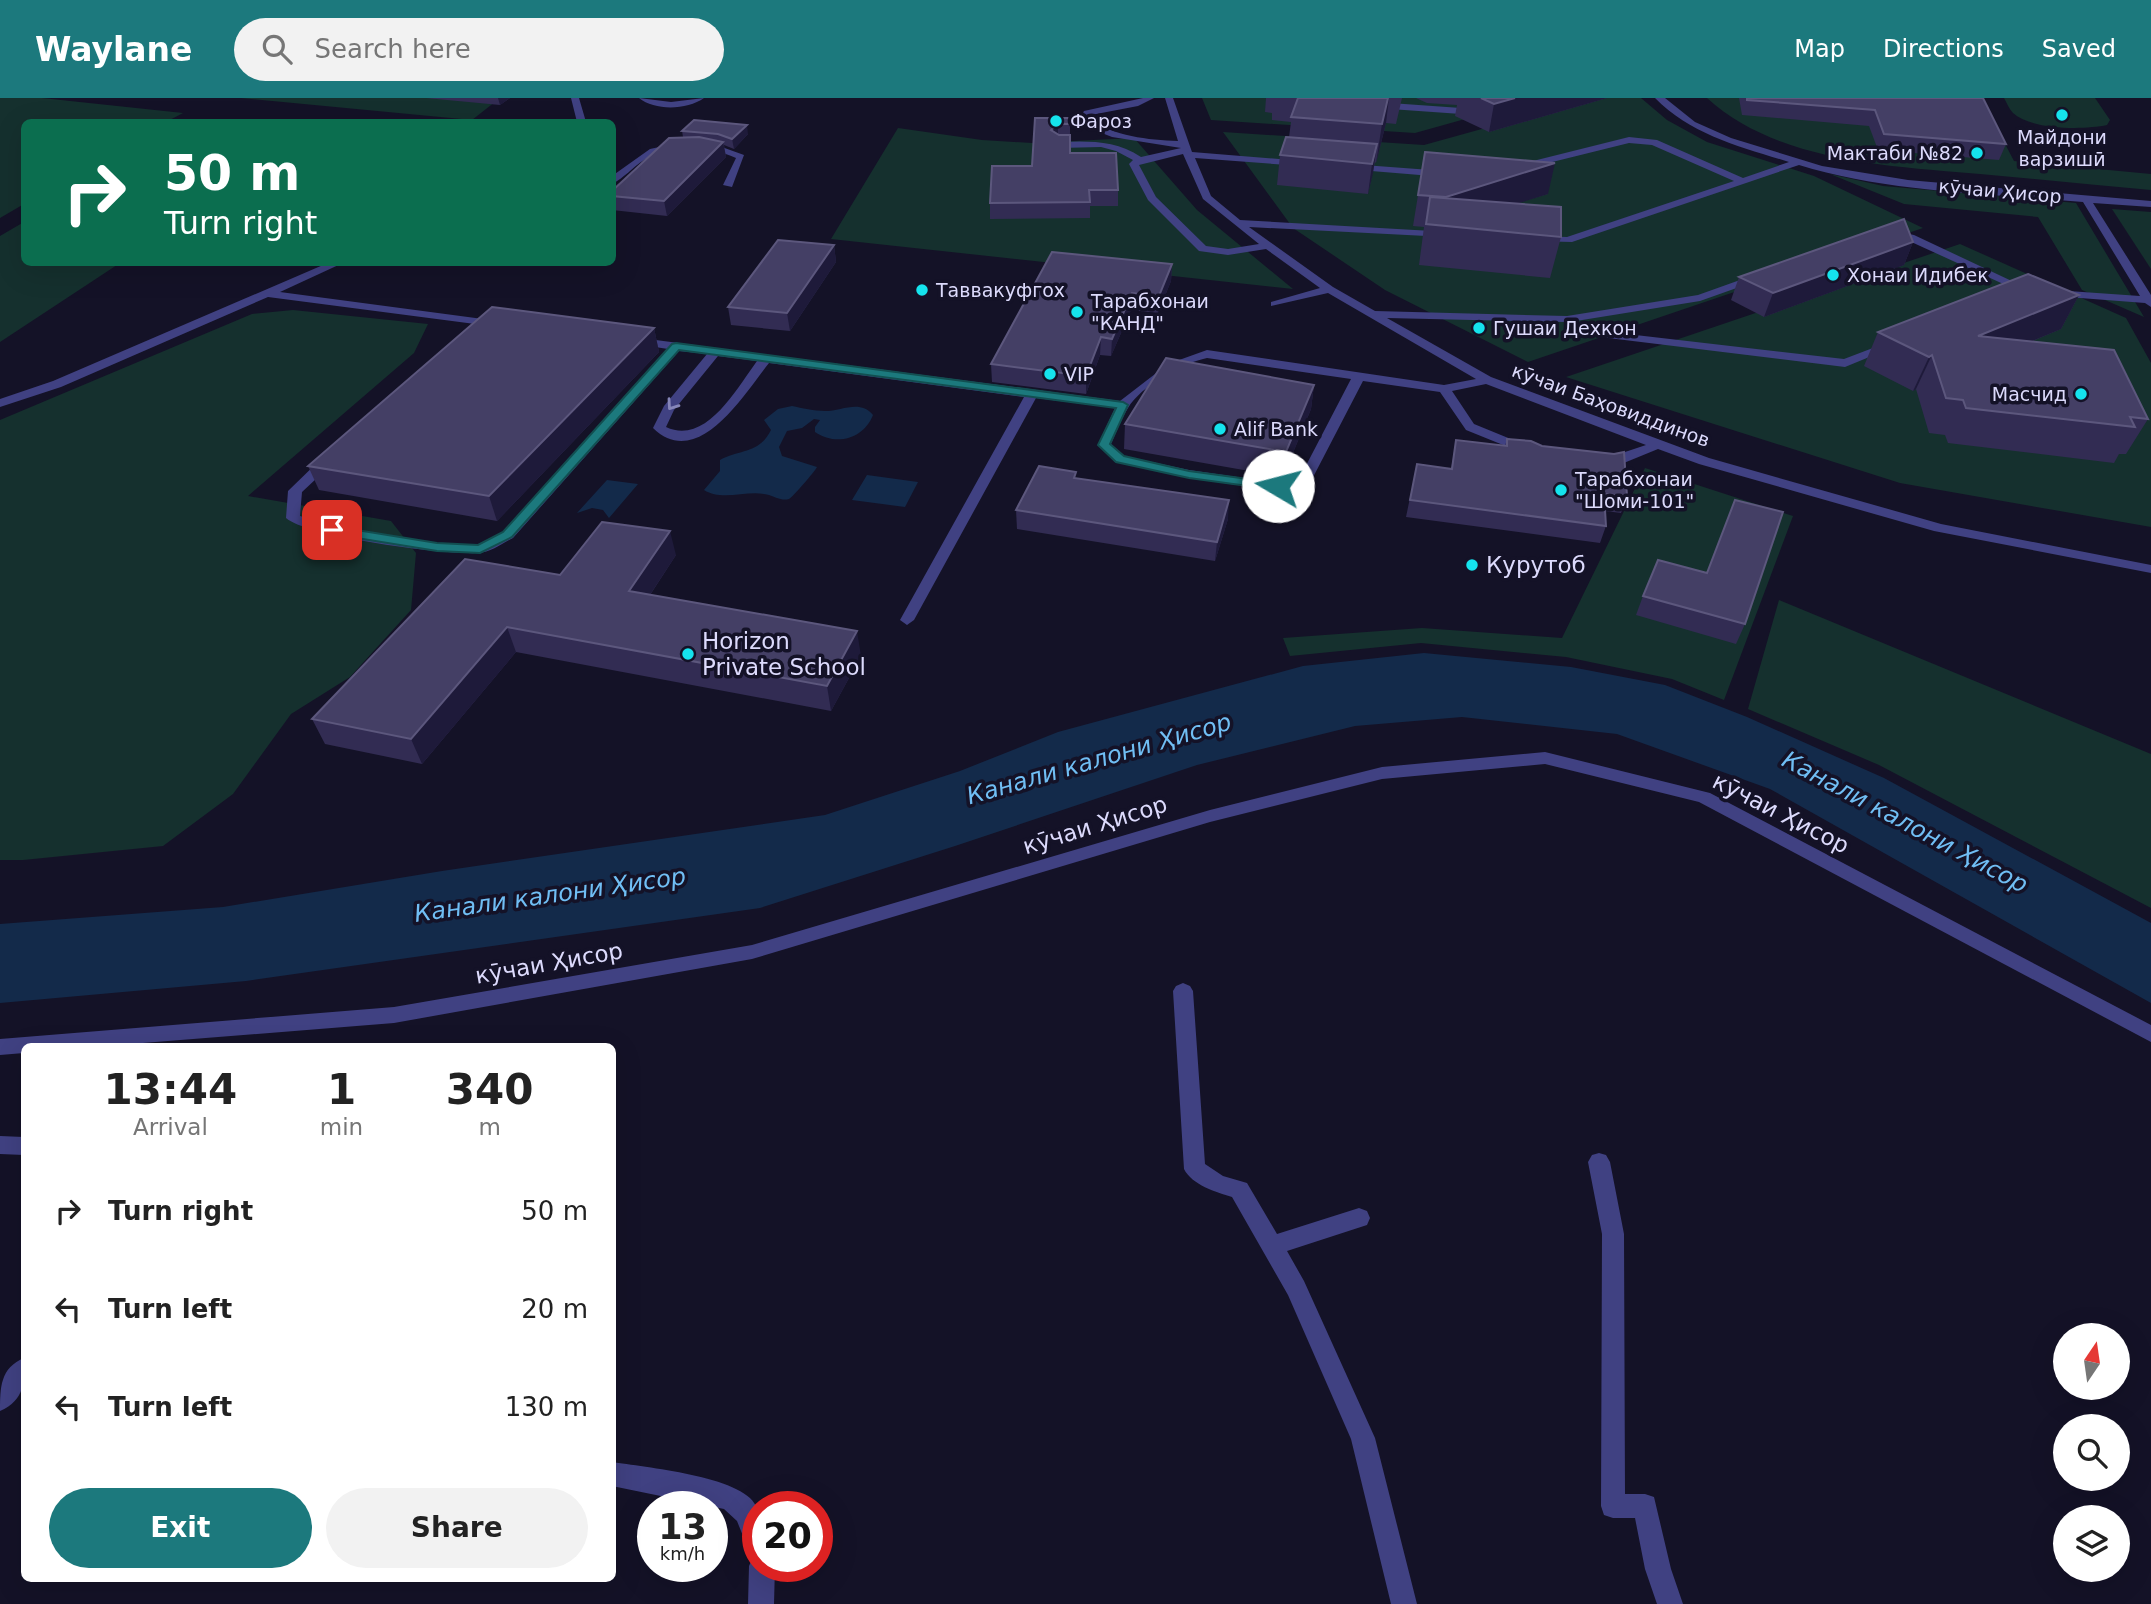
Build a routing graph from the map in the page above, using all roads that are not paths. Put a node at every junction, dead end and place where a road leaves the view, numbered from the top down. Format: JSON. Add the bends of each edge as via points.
{"nodes":[{"id":1,"x":575,"y":98,"type":"edge"},
{"id":2,"x":643,"y":98,"type":"edge"},
{"id":3,"x":700,"y":98,"type":"edge"},
{"id":4,"x":1150,"y":98,"type":"edge"},
{"id":5,"x":1169,"y":98,"type":"edge"},
{"id":6,"x":1510,"y":98,"type":"edge"},
{"id":7,"x":1659,"y":98,"type":"edge"},
{"id":8,"x":1370,"y":105,"type":"edge"},
{"id":9,"x":581,"y":119,"type":"edge"},
{"id":10,"x":1059,"y":145,"type":"edge"},
{"id":11,"x":1187,"y":149,"type":"junction"},
{"id":12,"x":1139,"y":160,"type":"junction"},
{"id":13,"x":1797,"y":163,"type":"junction"},
{"id":14,"x":1310,"y":164,"type":"edge"},
{"id":15,"x":1336,"y":166,"type":"edge"},
{"id":16,"x":1512,"y":169,"type":"edge"},
{"id":17,"x":1456,"y":175,"type":"edge"},
{"id":18,"x":616,"y":178,"type":"edge"},
{"id":19,"x":1742,"y":181,"type":"junction"},
{"id":20,"x":728,"y":185,"type":"dead end"},
{"id":21,"x":2086,"y":199,"type":"junction"},
{"id":22,"x":2151,"y":204,"type":"edge"},
{"id":23,"x":1237,"y":223,"type":"junction"},
{"id":24,"x":1880,"y":232,"type":"edge"},
{"id":25,"x":1458,"y":235,"type":"edge"},
{"id":26,"x":1527,"y":238,"type":"edge"},
{"id":27,"x":1266,"y":246,"type":"junction"},
{"id":28,"x":331,"y":266,"type":"edge"},
{"id":29,"x":1764,"y":275,"type":"edge"},
{"id":30,"x":1329,"y":289,"type":"junction"},
{"id":31,"x":2027,"y":291,"type":"junction"},
{"id":32,"x":269,"y":294,"type":"junction"},
{"id":33,"x":2010,"y":298,"type":"edge"},
{"id":34,"x":2150,"y":302,"type":"edge"},
{"id":35,"x":1275,"y":304,"type":"dead end"},
{"id":36,"x":1371,"y":314,"type":"junction"},
{"id":37,"x":1567,"y":319,"type":"junction"},
{"id":38,"x":511,"y":325,"type":"edge"},
{"id":39,"x":1908,"y":338,"type":"edge"},
{"id":40,"x":621,"y":340,"type":"edge"},
{"id":41,"x":676,"y":347,"type":"junction"},
{"id":42,"x":715,"y":352,"type":"junction"},
{"id":43,"x":766,"y":358,"type":"junction"},
{"id":44,"x":1359,"y":376,"type":"junction"},
{"id":45,"x":1488,"y":380,"type":"junction"},
{"id":46,"x":1444,"y":389,"type":"junction"},
{"id":47,"x":1032,"y":394,"type":"junction"},
{"id":48,"x":0,"y":403,"type":"edge"},
{"id":49,"x":1123,"y":405,"type":"junction"},
{"id":50,"x":1658,"y":445,"type":"junction"},
{"id":51,"x":334,"y":455,"type":"edge"},
{"id":52,"x":1543,"y":457,"type":"edge"},
{"id":53,"x":1587,"y":463,"type":"edge"},
{"id":54,"x":2151,"y":569,"type":"edge"},
{"id":55,"x":907,"y":620,"type":"dead end"},
{"id":56,"x":1183,"y":991,"type":"dead end"},
{"id":57,"x":2151,"y":1034,"type":"edge"},
{"id":58,"x":49,"y":1043,"type":"edge"},
{"id":59,"x":21,"y":1045,"type":"edge"},
{"id":60,"x":0,"y":1047,"type":"edge"},
{"id":61,"x":0,"y":1146,"type":"edge"},
{"id":62,"x":21,"y":1146,"type":"edge"},
{"id":63,"x":1599,"y":1162,"type":"dead end"},
{"id":64,"x":1359,"y":1218,"type":"dead end"},
{"id":65,"x":1271,"y":1246,"type":"junction"},
{"id":66,"x":21,"y":1372,"type":"edge"},
{"id":67,"x":0,"y":1399,"type":"edge"},
{"id":68,"x":616,"y":1475,"type":"edge"},
{"id":69,"x":742,"y":1508,"type":"edge"},
{"id":70,"x":762,"y":1582,"type":"edge"},
{"id":71,"x":761,"y":1604,"type":"edge"},
{"id":72,"x":1404,"y":1604,"type":"edge"},
{"id":73,"x":1670,"y":1604,"type":"edge"}],
"edges":[{"from":1,"to":9,"type":"street"},
{"from":2,"to":3,"type":"street","via":[[682,104]]},
{"from":4,"to":11,"type":"street","via":[[1136,105],[1096,110],[1084,120],[1104,130]]},
{"from":5,"to":11,"type":"street","name":"кӯчаи Баҳовиддинов"},
{"from":6,"to":8,"type":"street","via":[[1461,111]]},
{"from":7,"to":13,"type":"street","name":"кӯчаи Ҳисор","via":[[1692,124]]},
{"from":10,"to":12,"type":"street","via":[[1113,145]]},
{"from":11,"to":12,"type":"street"},
{"from":11,"to":14,"type":"street"},
{"from":11,"to":23,"type":"street","name":"кӯчаи Баҳовиддинов","via":[[1207,197]]},
{"from":12,"to":27,"type":"street","via":[[1134,164],[1152,198],[1203,249],[1228,252]]},
{"from":13,"to":19,"type":"street"},
{"from":13,"to":21,"type":"street","name":"кӯчаи Ҳисор","via":[[1877,180]]},
{"from":15,"to":17,"type":"street"},
{"from":16,"to":19,"type":"street","via":[[1640,141],[1654,142]]},
{"from":18,"to":20,"type":"street","via":[[644,155],[664,147],[698,147],[729,150],[741,158]]},
{"from":19,"to":26,"type":"street","via":[[1568,240]]},
{"from":21,"to":22,"type":"street"},
{"from":21,"to":34,"type":"street","name":"кӯчаи Ҳисор"},
{"from":23,"to":25,"type":"street"},
{"from":23,"to":27,"type":"street","name":"кӯчаи Баҳовиддинов"},
{"from":24,"to":31,"type":"street","via":[[1910,237]]},
{"from":27,"to":30,"type":"street","name":"кӯчаи Баҳовиддинов"},
{"from":28,"to":32,"type":"street"},
{"from":29,"to":37,"type":"street","via":[[1700,298]]},
{"from":30,"to":35,"type":"street"},
{"from":30,"to":36,"type":"street","name":"кӯчаи Баҳовиддинов"},
{"from":31,"to":33,"type":"street","name":"кӯчаи Ҳисор"},
{"from":31,"to":34,"type":"street","name":"кӯчаи Ҳисор"},
{"from":32,"to":38,"type":"street","via":[[478,326]]},
{"from":32,"to":48,"type":"street","via":[[57,384]]},
{"from":36,"to":37,"type":"street"},
{"from":36,"to":45,"type":"street","name":"кӯчаи Баҳовиддинов"},
{"from":37,"to":39,"type":"street","via":[[1578,328],[1600,334],[1845,363]]},
{"from":40,"to":41,"type":"street"},
{"from":41,"to":42,"type":"street"},
{"from":41,"to":51,"type":"street","via":[[508,535],[480,549],[332,530],[293,518],[295,491]]},
{"from":42,"to":43,"type":"street"},
{"from":42,"to":43,"type":"street","one_way":true,"via":[[668,409],[659,428],[670,436],[690,437],[711,428]]},
{"from":43,"to":47,"type":"street"},
{"from":44,"to":46,"type":"street"},
{"from":44,"to":49,"type":"street","via":[[1207,354],[1188,357]]},
{"from":44,"to":49,"type":"street","via":[[1304,482],[1278,486],[1120,459],[1104,445]]},
{"from":45,"to":46,"type":"street"},
{"from":45,"to":50,"type":"street","name":"кӯчаи Баҳовиддинов"},
{"from":46,"to":52,"type":"street","via":[[1470,427]]},
{"from":47,"to":49,"type":"street"},
{"from":47,"to":55,"type":"street"},
{"from":50,"to":53,"type":"street","via":[[1609,464]]},
{"from":50,"to":54,"type":"street","name":"кӯчаи Баҳовиддинов","via":[[1939,528]]},
{"from":56,"to":65,"type":"street","via":[[1195,1169],[1238,1190]]},
{"from":57,"to":58,"type":"street","name":"кӯчаи Ҳисор","via":[[1704,797],[1545,758],[1382,773],[1210,816],[752,952],[394,1015]]},
{"from":59,"to":60,"type":"street","name":"кӯчаи Ҳисор"},
{"from":61,"to":62,"type":"street"},
{"from":63,"to":73,"type":"street","via":[[1614,1234],[1613,1506],[1645,1506]]},
{"from":64,"to":65,"type":"street"},
{"from":65,"to":72,"type":"street","via":[[1296,1288],[1363,1438]]},
{"from":66,"to":67,"type":"street"},
{"from":68,"to":69,"type":"street","via":[[713,1494]]},
{"from":70,"to":71,"type":"street"}]}
